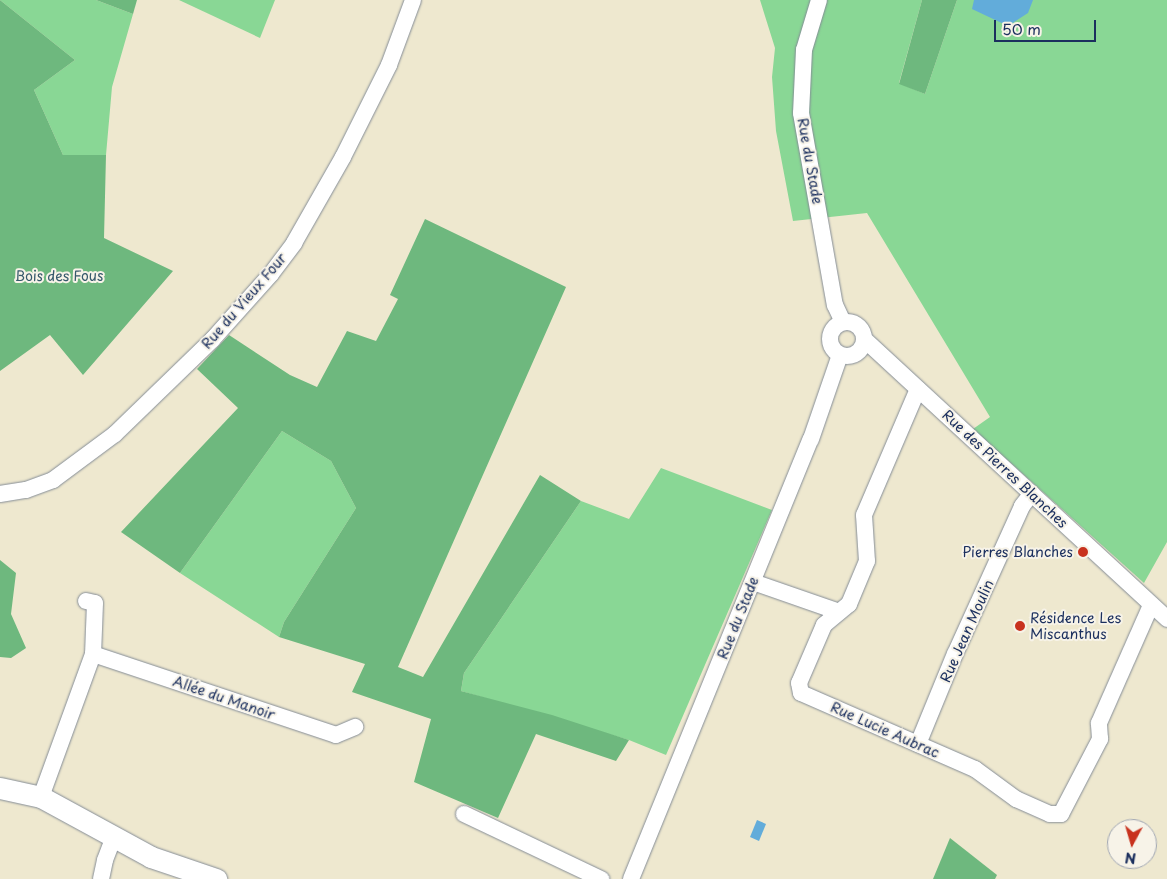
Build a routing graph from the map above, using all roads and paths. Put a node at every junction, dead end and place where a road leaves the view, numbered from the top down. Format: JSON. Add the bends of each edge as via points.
{"nodes":[{"id":1,"x":413,"y":0,"type":"edge"},
{"id":2,"x":819,"y":0,"type":"edge"},
{"id":3,"x":843,"y":322,"type":"junction"},
{"id":4,"x":864,"y":339,"type":"junction"},
{"id":5,"x":840,"y":354,"type":"junction"},
{"id":6,"x":918,"y":389,"type":"junction"},
{"id":7,"x":1032,"y":493,"type":"junction"},
{"id":8,"x":0,"y":494,"type":"edge"},
{"id":9,"x":753,"y":582,"type":"junction"},
{"id":10,"x":86,"y":601,"type":"dead end"},
{"id":11,"x":1152,"y":605,"type":"junction"},
{"id":12,"x":839,"y":612,"type":"junction"},
{"id":13,"x":1167,"y":619,"type":"edge"},
{"id":14,"x":93,"y":654,"type":"junction"},
{"id":15,"x":355,"y":727,"type":"dead end"},
{"id":16,"x":918,"y":744,"type":"junction"},
{"id":17,"x":0,"y":788,"type":"edge"},
{"id":18,"x":41,"y":796,"type":"junction"},
{"id":19,"x":464,"y":814,"type":"dead end"},
{"id":20,"x":114,"y":837,"type":"junction"},
{"id":21,"x":101,"y":879,"type":"edge"},
{"id":22,"x":216,"y":879,"type":"edge"},
{"id":23,"x":601,"y":879,"type":"edge"},
{"id":24,"x":631,"y":879,"type":"edge"}],
"edges":[{"from":1,"to":8,"type":"street","name":"Rue du Vieux Four","via":[[389,65],[342,157],[294,243],[271,274],[212,340],[115,434],[53,480],[26,490]]},
{"from":2,"to":3,"type":"street","name":"Rue du Stade","via":[[804,50],[801,113],[835,305]]},
{"from":3,"to":4,"type":"street","via":[[858,325]]},
{"from":3,"to":5,"type":"street","via":[[834,328],[830,337],[832,348]]},
{"from":4,"to":5,"type":"street","via":[[856,353]]},
{"from":4,"to":6,"type":"street","name":"Rue des Pierres Blanches"},
{"from":5,"to":9,"type":"street","name":"Rue du Stade","via":[[811,438]]},
{"from":6,"to":7,"type":"street","name":"Rue des Pierres Blanches"},
{"from":6,"to":12,"type":"street","name":"Rue Lucie Aubrac","via":[[864,515],[867,561],[849,604]]},
{"from":7,"to":11,"type":"street","name":"Rue des Pierres Blanches"},
{"from":7,"to":16,"type":"street","name":"Rue Jean Moulin","via":[[1022,506]]},
{"from":9,"to":12,"type":"street"},
{"from":9,"to":24,"type":"street","name":"Rue du Stade"},
{"from":10,"to":14,"type":"street","via":[[95,603]]},
{"from":11,"to":13,"type":"street","name":"Rue des Pierres Blanches"},
{"from":11,"to":16,"type":"street","name":"Rue Lucie Aubrac","via":[[1099,723],[1100,739],[1061,814],[1050,814],[1016,799],[975,769]]},
{"from":12,"to":16,"type":"street","name":"Rue Lucie Aubrac","via":[[824,625],[799,683],[801,693]]},
{"from":14,"to":15,"type":"street","name":"Allée du Manoir","via":[[336,735]]},
{"from":14,"to":18,"type":"street"},
{"from":17,"to":18,"type":"main road"},
{"from":18,"to":20,"type":"main road"},
{"from":19,"to":23,"type":"street"},
{"from":20,"to":21,"type":"street"},
{"from":20,"to":22,"type":"main road","via":[[151,858]]}]}
